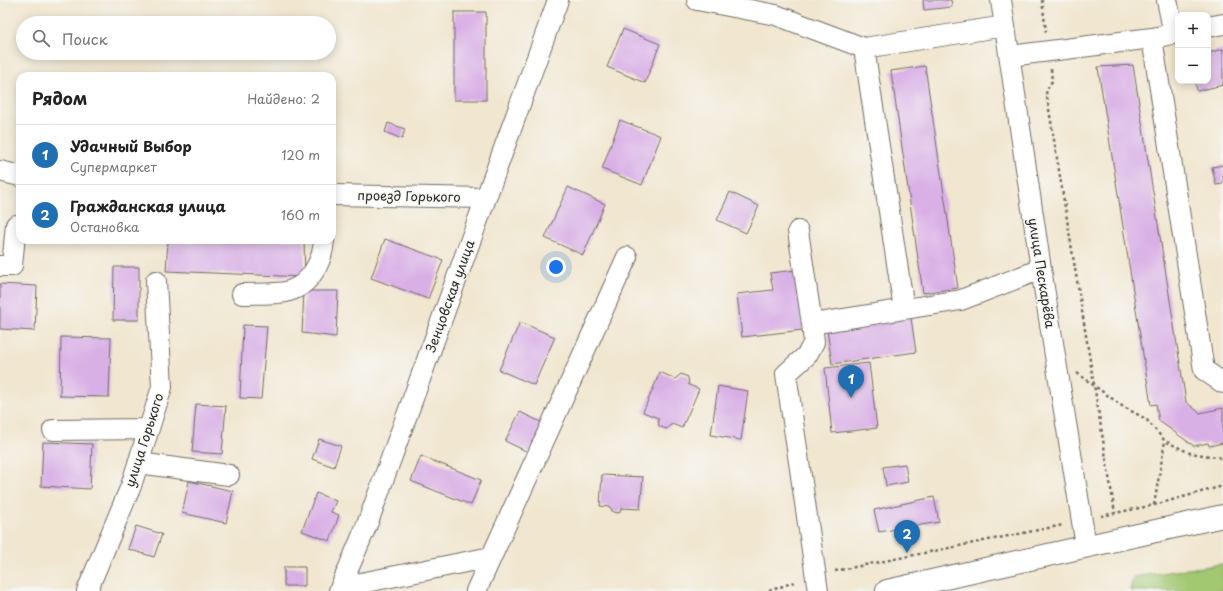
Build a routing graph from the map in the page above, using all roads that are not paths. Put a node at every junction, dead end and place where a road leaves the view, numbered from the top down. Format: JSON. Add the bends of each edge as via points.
{"nodes":[{"id":1,"x":558,"y":0,"type":"edge"},
{"id":2,"x":697,"y":0,"type":"edge"},
{"id":3,"x":1001,"y":0,"type":"edge"},
{"id":4,"x":1167,"y":0,"type":"edge"},
{"id":5,"x":1223,"y":24,"type":"edge"},
{"id":6,"x":1005,"y":26,"type":"junction"},
{"id":7,"x":1211,"y":26,"type":"edge"},
{"id":8,"x":1175,"y":29,"type":"edge"},
{"id":9,"x":1175,"y":33,"type":"edge"},
{"id":10,"x":1152,"y":38,"type":"junction"},
{"id":11,"x":864,"y":48,"type":"junction"},
{"id":12,"x":1010,"y":56,"type":"junction"},
{"id":13,"x":0,"y":171,"type":"edge"},
{"id":14,"x":16,"y":175,"type":"edge"},
{"id":15,"x":336,"y":195,"type":"edge"},
{"id":16,"x":485,"y":198,"type":"junction"},
{"id":17,"x":16,"y":225,"type":"dead end"},
{"id":18,"x":798,"y":231,"type":"dead end"},
{"id":19,"x":323,"y":244,"type":"edge"},
{"id":20,"x":627,"y":257,"type":"dead end"},
{"id":21,"x":0,"y":266,"type":"edge"},
{"id":22,"x":1040,"y":269,"type":"junction"},
{"id":23,"x":156,"y":281,"type":"dead end"},
{"id":24,"x":242,"y":294,"type":"dead end"},
{"id":25,"x":904,"y":309,"type":"junction"},
{"id":26,"x":812,"y":324,"type":"junction"},
{"id":27,"x":1223,"y":383,"type":"edge"},
{"id":28,"x":148,"y":429,"type":"junction"},
{"id":29,"x":53,"y":430,"type":"dead end"},
{"id":30,"x":138,"y":463,"type":"junction"},
{"id":31,"x":229,"y":475,"type":"dead end"},
{"id":32,"x":1223,"y":516,"type":"edge"},
{"id":33,"x":1086,"y":546,"type":"junction"},
{"id":34,"x":492,"y":557,"type":"junction"},
{"id":35,"x":817,"y":583,"type":"edge"},
{"id":36,"x":922,"y":587,"type":"edge"},
{"id":37,"x":340,"y":589,"type":"edge"},
{"id":38,"x":87,"y":591,"type":"edge"},
{"id":39,"x":476,"y":591,"type":"edge"},
{"id":40,"x":887,"y":591,"type":"edge"}],
"edges":[{"from":1,"to":16,"type":"street","name":"Зенцовская улица"},
{"from":2,"to":11,"type":"street","via":[[776,15]]},
{"from":3,"to":6,"type":"street","name":"улица Пескарёва"},
{"from":4,"to":8,"type":"street"},
{"from":5,"to":7,"type":"street"},
{"from":6,"to":11,"type":"street"},
{"from":6,"to":12,"type":"street","name":"улица Пескарёва"},
{"from":9,"to":10,"type":"street"},
{"from":10,"to":12,"type":"street"},
{"from":10,"to":27,"type":"street","via":[[1204,370]]},
{"from":11,"to":25,"type":"street"},
{"from":12,"to":22,"type":"street","name":"улица Пескарёва"},
{"from":13,"to":14,"type":"street"},
{"from":15,"to":16,"type":"street","name":"проезд Горького"},
{"from":16,"to":37,"type":"street","name":"Зенцовская улица","via":[[368,522]]},
{"from":17,"to":21,"type":"street","via":[[12,266]]},
{"from":18,"to":26,"type":"street"},
{"from":19,"to":24,"type":"street","via":[[317,268],[301,285],[289,291]]},
{"from":20,"to":34,"type":"street"},
{"from":22,"to":25,"type":"street","via":[[961,300]]},
{"from":22,"to":33,"type":"street","name":"улица Пескарёва"},
{"from":23,"to":28,"type":"street","name":"улица Горького","via":[[162,387]]},
{"from":25,"to":26,"type":"street"},
{"from":26,"to":35,"type":"street","via":[[814,342],[807,355],[786,374]]},
{"from":28,"to":29,"type":"street"},
{"from":28,"to":30,"type":"street","name":"улица Горького"},
{"from":30,"to":31,"type":"street"},
{"from":30,"to":38,"type":"street","name":"улица Горького"},
{"from":32,"to":33,"type":"main road"},
{"from":33,"to":36,"type":"main road"},
{"from":34,"to":37,"type":"street"},
{"from":34,"to":39,"type":"street"},
{"from":36,"to":40,"type":"main road"}]}
